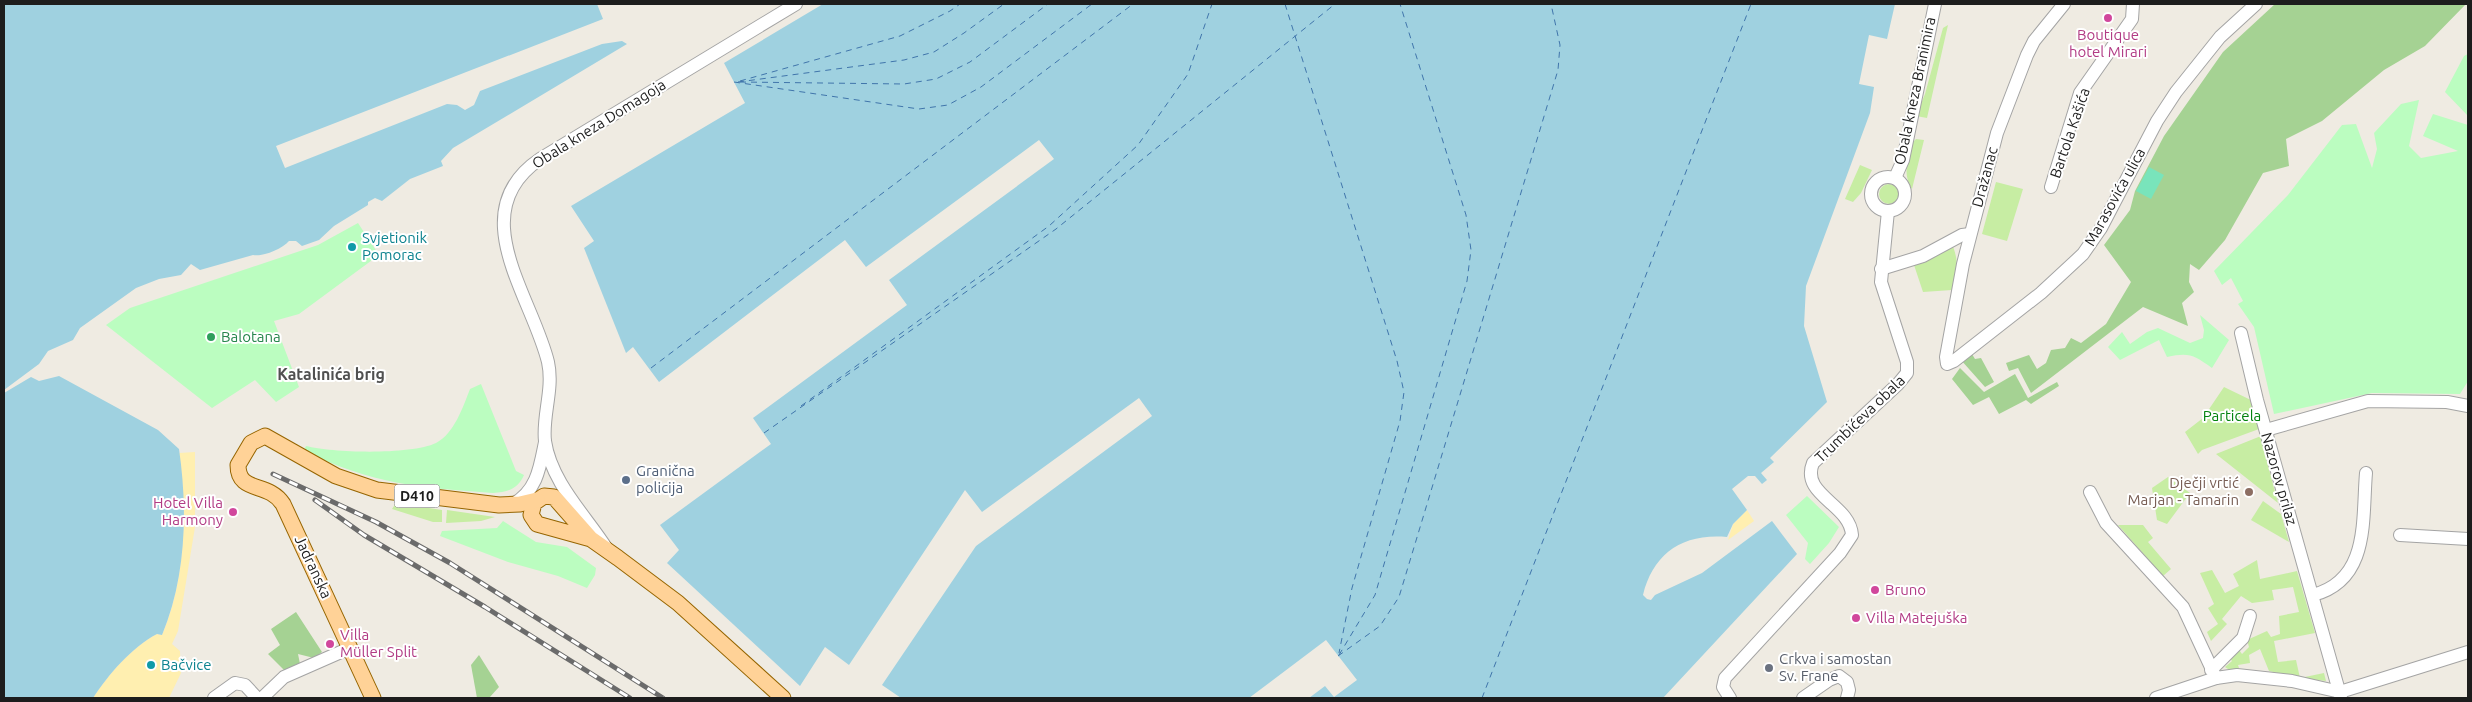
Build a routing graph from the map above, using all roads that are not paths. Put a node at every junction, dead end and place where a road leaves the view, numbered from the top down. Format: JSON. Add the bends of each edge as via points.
{"nodes":[{"id":1,"x":796,"y":4,"type":"edge"},
{"id":2,"x":1935,"y":4,"type":"edge"},
{"id":3,"x":2064,"y":4,"type":"edge"},
{"id":4,"x":2133,"y":4,"type":"edge"},
{"id":5,"x":2256,"y":4,"type":"edge"},
{"id":6,"x":1895,"y":178,"type":"junction"},
{"id":7,"x":2051,"y":187,"type":"dead end"},
{"id":8,"x":1888,"y":210,"type":"junction"},
{"id":9,"x":1970,"y":234,"type":"junction"},
{"id":10,"x":1881,"y":269,"type":"junction"},
{"id":11,"x":2241,"y":333,"type":"dead end"},
{"id":12,"x":1947,"y":364,"type":"joint"},
{"id":13,"x":2468,"y":406,"type":"edge"},
{"id":14,"x":2266,"y":430,"type":"junction"},
{"id":15,"x":545,"y":440,"type":"junction"},
{"id":16,"x":2366,"y":473,"type":"dead end"},
{"id":17,"x":2090,"y":492,"type":"dead end"},
{"id":18,"x":536,"y":500,"type":"junction"},
{"id":19,"x":511,"y":506,"type":"junction"},
{"id":20,"x":2400,"y":536,"type":"dead end"},
{"id":21,"x":590,"y":539,"type":"junction"},
{"id":22,"x":2468,"y":539,"type":"edge"},
{"id":23,"x":608,"y":551,"type":"junction"},
{"id":24,"x":2313,"y":594,"type":"junction"},
{"id":25,"x":2250,"y":616,"type":"dead end"},
{"id":26,"x":350,"y":648,"type":"junction"},
{"id":27,"x":2468,"y":652,"type":"edge"},
{"id":28,"x":2213,"y":674,"type":"junction"},
{"id":29,"x":2340,"y":695,"type":"edge"},
{"id":30,"x":214,"y":698,"type":"edge"},
{"id":31,"x":257,"y":698,"type":"edge"},
{"id":32,"x":262,"y":698,"type":"edge"},
{"id":33,"x":373,"y":698,"type":"edge"},
{"id":34,"x":783,"y":698,"type":"edge"},
{"id":35,"x":1730,"y":698,"type":"edge"},
{"id":36,"x":1803,"y":698,"type":"edge"},
{"id":37,"x":1847,"y":698,"type":"edge"},
{"id":38,"x":2156,"y":698,"type":"edge"}],
"edges":[{"from":1,"to":15,"type":"street","name":"Obala kneza Domagoja","via":[[540,159],[513,184],[504,214],[505,234],[513,272],[549,364]]},
{"from":2,"to":6,"type":"street","name":"Obala kneza Branimira","via":[[1903,160]]},
{"from":3,"to":9,"type":"street","name":"Dražanac","via":[[2034,41],[2027,55],[1997,133]]},
{"from":4,"to":7,"type":"street","name":"Bartola Kašića","via":[[2132,19],[2080,93]]},
{"from":5,"to":12,"type":"street","name":"Marasovića ulica","via":[[2220,37],[2176,92],[2157,121],[2101,228],[2083,254],[2041,293]]},
{"from":6,"to":8,"type":"street","via":[[1904,188],[1905,197],[1897,208]]},
{"from":6,"to":8,"type":"street","via":[[1884,178],[1873,188],[1874,203]]},
{"from":8,"to":10,"type":"street"},
{"from":9,"to":10,"type":"street","via":[[1910,262]]},
{"from":9,"to":12,"type":"street","name":"Dražanac"},
{"from":10,"to":35,"type":"street","name":"Trumbićeva obala","via":[[1881,282],[1907,362],[1907,373],[1823,452],[1810,472],[1814,486],[1847,519],[1852,535],[1840,553],[1725,678],[1723,687]]},
{"from":11,"to":14,"type":"street","name":"Nazorov prilaz"},
{"from":13,"to":14,"type":"street","via":[[2447,402],[2368,401]]},
{"from":14,"to":24,"type":"street","name":"Nazorov prilaz"},
{"from":15,"to":19,"type":"street","via":[[534,484],[523,498]]},
{"from":15,"to":23,"type":"street","name":"Obala kneza Domagoja","via":[[557,473]]},
{"from":16,"to":24,"type":"street","via":[[2359,549],[2352,569],[2325,592]]},
{"from":17,"to":28,"type":"street","via":[[2106,523],[2183,607]]},
{"from":18,"to":19,"type":"main road","number":"D410"},
{"from":18,"to":21,"type":"main road","name":"Obala kneza Domagoja","number":"D410","via":[[548,496],[558,500]]},
{"from":18,"to":21,"type":"main road","name":"Obala kneza Domagoja","number":"D410","via":[[531,512],[537,524]]},
{"from":19,"to":26,"type":"main road","name":"Jadranska","number":"D410","via":[[377,490],[336,476],[271,438],[260,437],[251,443],[238,465],[238,472],[244,482],[272,492],[283,504]]},
{"from":20,"to":22,"type":"street"},
{"from":21,"to":23,"type":"main road","name":"Obala kneza Domagoja","number":"D410"},
{"from":23,"to":34,"type":"main road","name":"Obala kneza Domagoja","number":"D410","via":[[678,602]]},
{"from":24,"to":29,"type":"street","name":"Nazorov prilaz"},
{"from":25,"to":28,"type":"street","via":[[2242,638]]},
{"from":26,"to":32,"type":"street","via":[[284,677]]},
{"from":26,"to":33,"type":"main road","name":"Jadranska","number":"D410"},
{"from":27,"to":29,"type":"street"},
{"from":28,"to":29,"type":"street","via":[[2256,676]]},
{"from":28,"to":38,"type":"street"},
{"from":30,"to":31,"type":"street","via":[[235,683],[245,685]]},
{"from":36,"to":37,"type":"street","via":[[1834,676],[1845,680],[1849,686]]}]}
